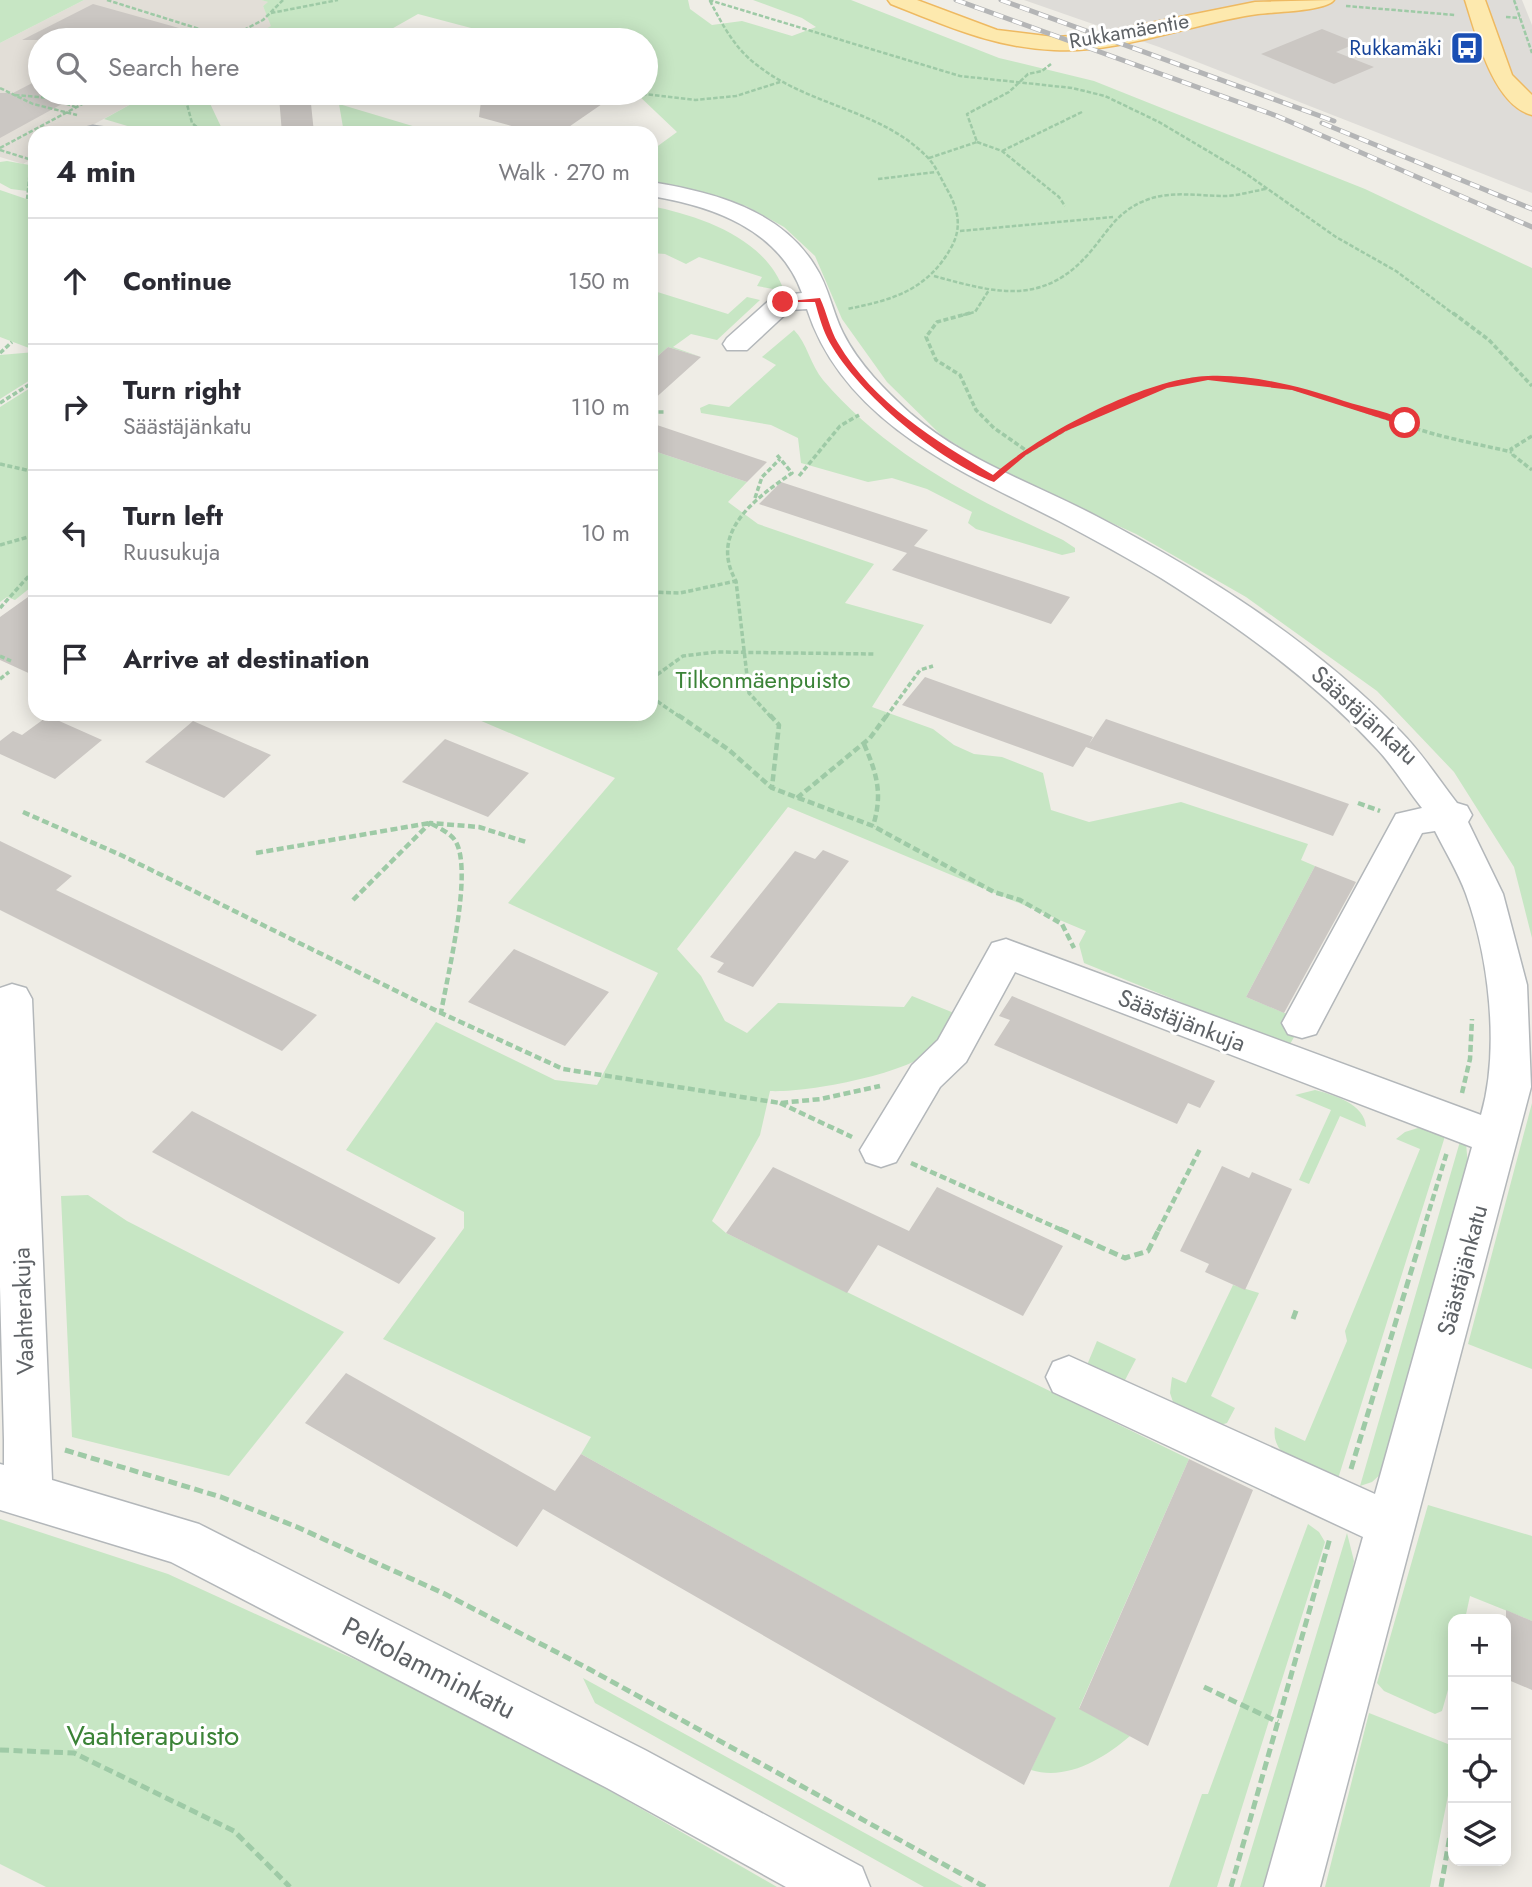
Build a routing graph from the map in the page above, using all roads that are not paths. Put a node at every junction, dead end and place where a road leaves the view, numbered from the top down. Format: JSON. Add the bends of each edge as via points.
{"nodes":[{"id":1,"x":898,"y":0,"type":"edge"},
{"id":2,"x":1324,"y":0,"type":"edge"},
{"id":3,"x":1475,"y":0,"type":"edge"},
{"id":4,"x":1532,"y":108,"type":"edge"},
{"id":5,"x":658,"y":191,"type":"edge"},
{"id":6,"x":820,"y":307,"type":"junction"},
{"id":7,"x":737,"y":344,"type":"dead end"},
{"id":8,"x":1454,"y":815,"type":"junction"},
{"id":9,"x":12,"y":999,"type":"dead end"},
{"id":10,"x":1302,"y":1023,"type":"dead end"},
{"id":11,"x":1497,"y":1139,"type":"junction"},
{"id":12,"x":881,"y":1150,"type":"road end"},
{"id":13,"x":1069,"y":1377,"type":"dead end"},
{"id":14,"x":14,"y":1492,"type":"edge"},
{"id":15,"x":1392,"y":1526,"type":"junction"},
{"id":16,"x":842,"y":1887,"type":"edge"},
{"id":17,"x":1292,"y":1887,"type":"edge"}],
"edges":[{"from":1,"to":2,"type":"main road","name":"Rukkamäentie","via":[[1006,39],[1072,44],[1242,10]]},
{"from":3,"to":4,"type":"main road","via":[[1502,77]]},
{"from":5,"to":6,"type":"street","name":"Säästäjänkatu","via":[[717,204],[775,235],[801,263]]},
{"from":6,"to":7,"type":"street","via":[[783,302]]},
{"from":6,"to":8,"type":"street","name":"Säästäjänkatu","via":[[833,341],[853,371],[914,431],[994,479],[1087,523],[1255,624],[1396,738],[1438,787]]},
{"from":8,"to":10,"type":"street","via":[[1401,819]]},
{"from":8,"to":11,"type":"street","name":"Säästäjänkatu","via":[[1492,893],[1512,976],[1516,1042]]},
{"from":9,"to":14,"type":"street","name":"Vaahterakuja","via":[[29,1440]]},
{"from":11,"to":12,"type":"street","name":"Säästäjänkuja","via":[[1006,953],[952,1051],[926,1076]]},
{"from":11,"to":15,"type":"street","name":"Säästäjänkatu"},
{"from":13,"to":15,"type":"street"},
{"from":14,"to":16,"type":"street","name":"Peltolamminkatu","via":[[181,1541],[626,1769]]},
{"from":15,"to":17,"type":"street","name":"Säästäjänkatu"}]}
